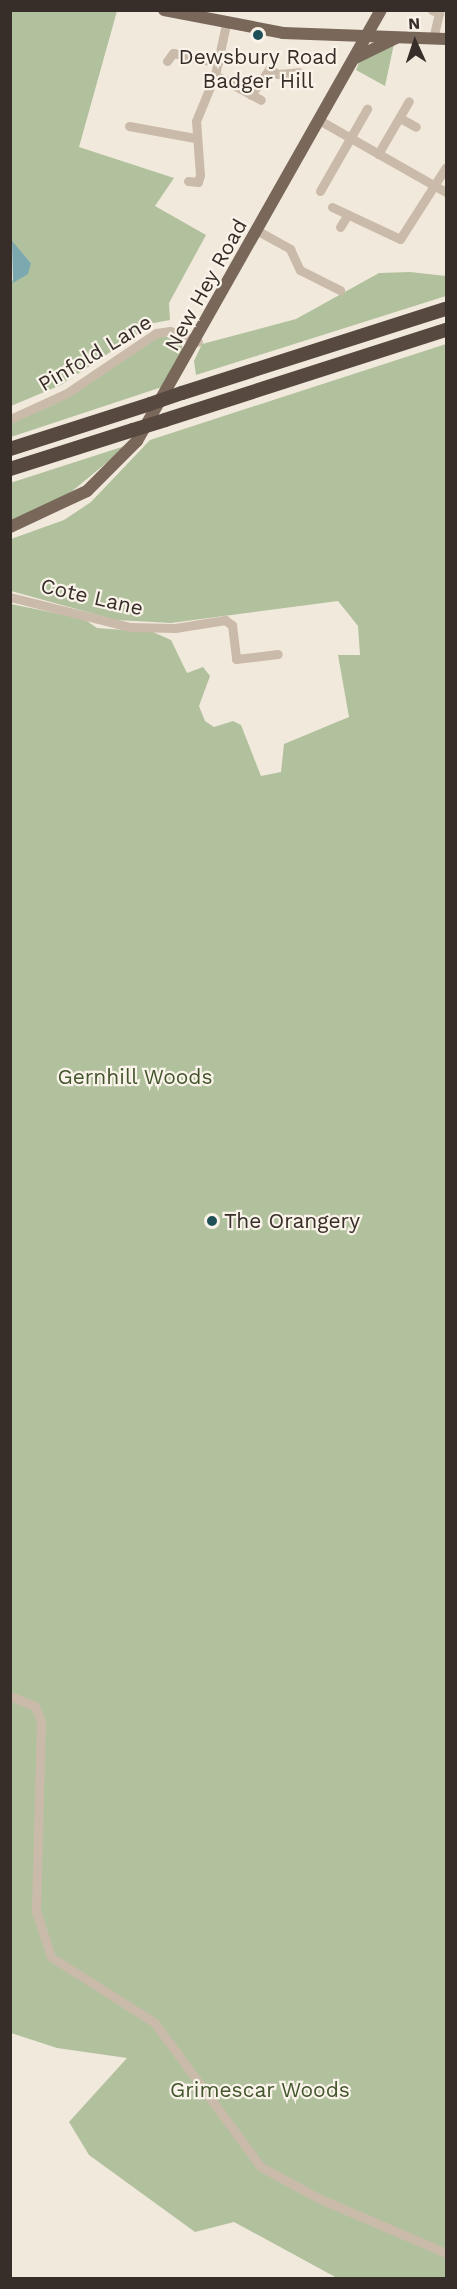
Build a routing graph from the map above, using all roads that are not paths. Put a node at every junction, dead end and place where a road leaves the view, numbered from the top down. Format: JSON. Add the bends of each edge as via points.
{"nodes":[{"id":1,"x":164,"y":10,"type":"edge"},
{"id":2,"x":381,"y":10,"type":"edge"},
{"id":3,"x":432,"y":10,"type":"edge"},
{"id":4,"x":226,"y":24,"type":"junction"},
{"id":5,"x":367,"y":35,"type":"junction"},
{"id":6,"x":403,"y":36,"type":"junction"},
{"id":7,"x":434,"y":38,"type":"junction"},
{"id":8,"x":447,"y":39,"type":"edge"},
{"id":9,"x":354,"y":59,"type":"junction"},
{"id":10,"x":167,"y":61,"type":"dead end"},
{"id":11,"x":218,"y":63,"type":"junction"},
{"id":12,"x":299,"y":72,"type":"dead end"},
{"id":13,"x":215,"y":75,"type":"junction"},
{"id":14,"x":251,"y":95,"type":"junction"},
{"id":15,"x":261,"y":100,"type":"dead end"},
{"id":16,"x":409,"y":101,"type":"dead end"},
{"id":17,"x":367,"y":109,"type":"dead end"},
{"id":18,"x":400,"y":118,"type":"junction"},
{"id":19,"x":319,"y":120,"type":"junction"},
{"id":20,"x":129,"y":126,"type":"dead end"},
{"id":21,"x":416,"y":127,"type":"dead end"},
{"id":22,"x":195,"y":138,"type":"junction"},
{"id":23,"x":351,"y":140,"type":"junction"},
{"id":24,"x":378,"y":154,"type":"junction"},
{"id":25,"x":447,"y":167,"type":"edge"},
{"id":26,"x":188,"y":181,"type":"dead end"},
{"id":27,"x":435,"y":187,"type":"junction"},
{"id":28,"x":320,"y":191,"type":"dead end"},
{"id":29,"x":447,"y":192,"type":"edge"},
{"id":30,"x":332,"y":207,"type":"dead end"},
{"id":31,"x":346,"y":216,"type":"junction"},
{"id":32,"x":340,"y":227,"type":"dead end"},
{"id":33,"x":258,"y":231,"type":"junction"},
{"id":34,"x":340,"y":290,"type":"dead end"},
{"id":35,"x":447,"y":309,"type":"edge"},
{"id":36,"x":447,"y":330,"type":"edge"},
{"id":37,"x":198,"y":342,"type":"junction"},
{"id":38,"x":10,"y":419,"type":"edge"},
{"id":39,"x":10,"y":449,"type":"edge"},
{"id":40,"x":10,"y":469,"type":"edge"},
{"id":41,"x":10,"y":527,"type":"edge"},
{"id":42,"x":10,"y":597,"type":"edge"},
{"id":43,"x":278,"y":654,"type":"dead end"},
{"id":44,"x":10,"y":1696,"type":"edge"},
{"id":45,"x":447,"y":2253,"type":"edge"}],
"edges":[{"from":1,"to":4,"type":"main road"},
{"from":2,"to":5,"type":"main road","name":"New Hey Road"},
{"from":3,"to":7,"type":"street","via":[[439,13]]},
{"from":4,"to":5,"type":"main road","via":[[284,33]]},
{"from":4,"to":11,"type":"street"},
{"from":5,"to":6,"type":"main road"},
{"from":5,"to":9,"type":"main road","name":"New Hey Road"},
{"from":6,"to":7,"type":"main road"},
{"from":6,"to":9,"type":"main road"},
{"from":7,"to":8,"type":"main road"},
{"from":9,"to":19,"type":"main road","name":"New Hey Road"},
{"from":10,"to":11,"type":"street","via":[[173,53]]},
{"from":11,"to":13,"type":"street"},
{"from":12,"to":14,"type":"street","via":[[278,74],[269,69]]},
{"from":13,"to":14,"type":"street"},
{"from":13,"to":22,"type":"street","via":[[198,108]]},
{"from":14,"to":15,"type":"street"},
{"from":16,"to":18,"type":"street"},
{"from":17,"to":23,"type":"street"},
{"from":18,"to":21,"type":"street"},
{"from":18,"to":24,"type":"street"},
{"from":19,"to":23,"type":"street"},
{"from":19,"to":33,"type":"main road","name":"New Hey Road"},
{"from":20,"to":22,"type":"street"},
{"from":22,"to":26,"type":"street","via":[[200,175],[198,182]]},
{"from":23,"to":24,"type":"street"},
{"from":23,"to":28,"type":"street"},
{"from":24,"to":27,"type":"street"},
{"from":25,"to":27,"type":"street"},
{"from":27,"to":29,"type":"street"},
{"from":27,"to":31,"type":"street","via":[[400,239]]},
{"from":30,"to":31,"type":"street"},
{"from":31,"to":32,"type":"street"},
{"from":33,"to":34,"type":"street","via":[[290,249],[300,270]]},
{"from":33,"to":37,"type":"main road","name":"New Hey Road"},
{"from":35,"to":39,"type":"highway","bridge":true},
{"from":36,"to":40,"type":"highway","bridge":true},
{"from":37,"to":38,"type":"street","name":"Pinfold Lane","via":[[176,332],[156,333],[67,393]]},
{"from":37,"to":41,"type":"main road","name":"New Hey Road","via":[[122,460],[67,504]]},
{"from":42,"to":43,"type":"street","name":"Cote Lane","via":[[129,627],[175,628],[225,620],[232,625],[237,658]]},
{"from":44,"to":45,"type":"street","via":[[35,1706],[41,1721],[36,1911],[51,1957],[154,2022],[261,2167],[318,2198]]}]}
